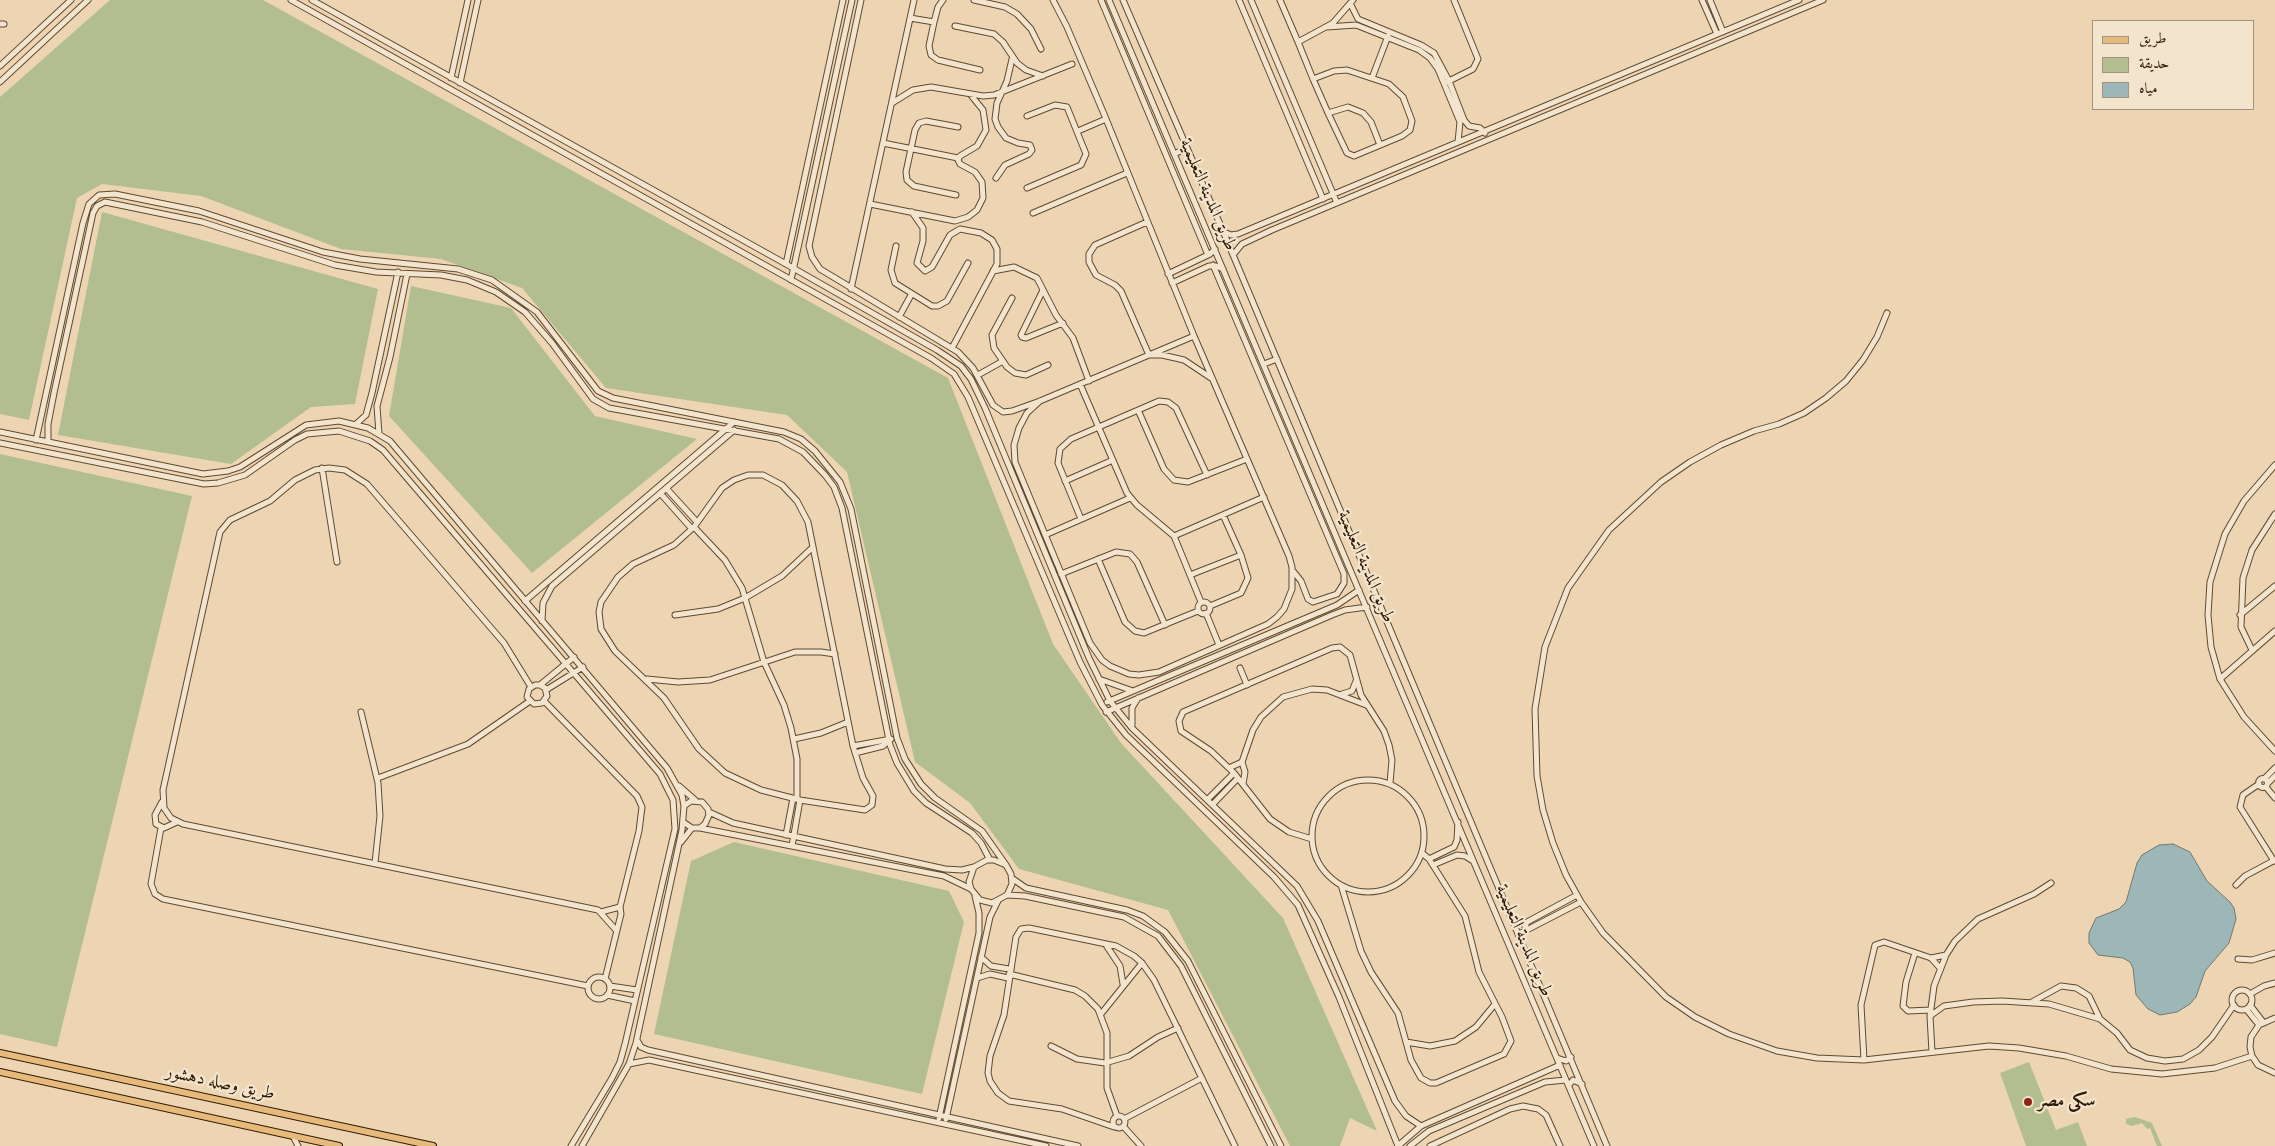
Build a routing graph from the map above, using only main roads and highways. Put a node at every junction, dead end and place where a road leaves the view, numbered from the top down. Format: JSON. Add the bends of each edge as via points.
{"nodes":[{"id":1,"x":0,"y":1052,"type":"edge"},
{"id":2,"x":0,"y":1072,"type":"edge"},
{"id":3,"x":339,"y":1146,"type":"edge"},
{"id":4,"x":433,"y":1146,"type":"edge"}],
"edges":[{"from":1,"to":4,"type":"main road","name":"طريق وصله دهشور"},
{"from":2,"to":3,"type":"main road","name":"طريق وصله دهشور"}]}
